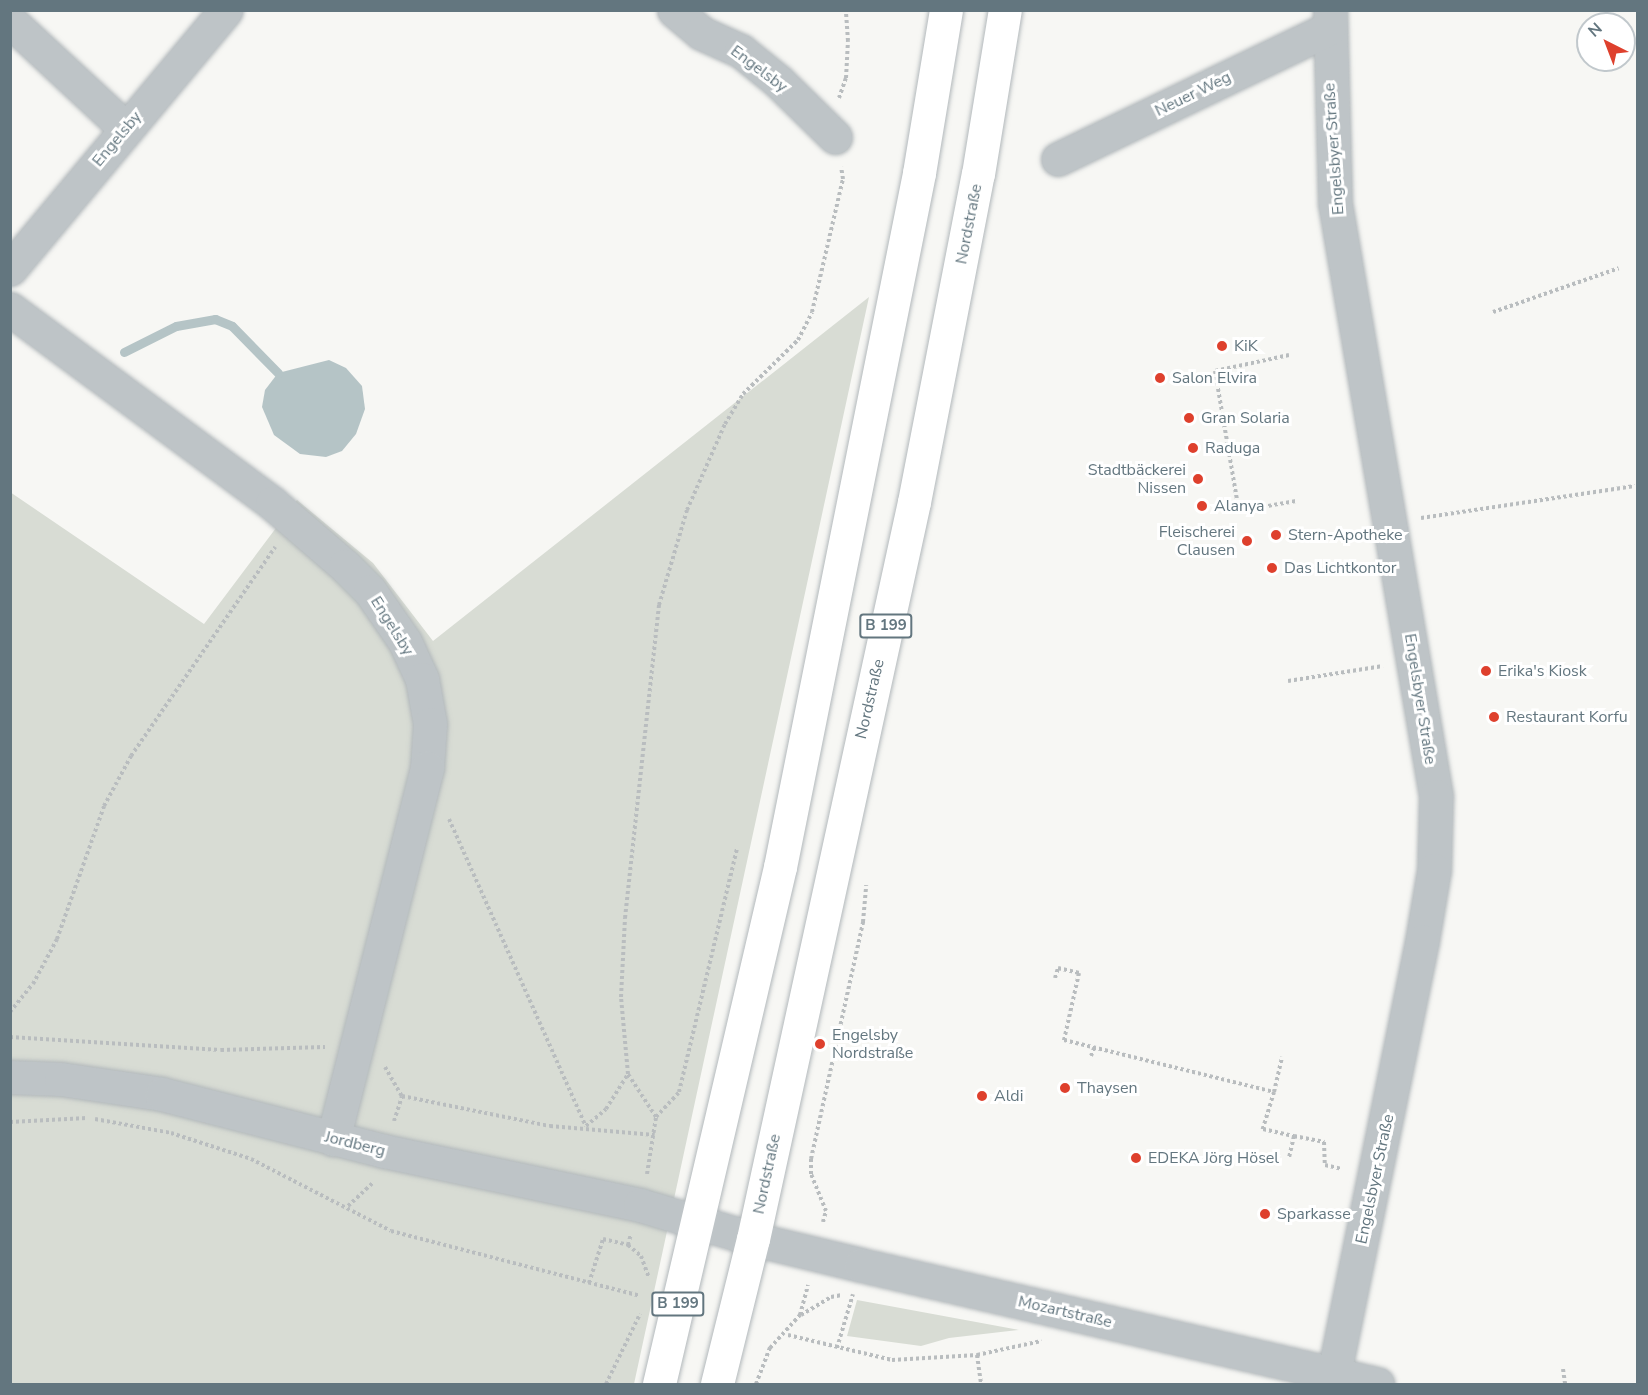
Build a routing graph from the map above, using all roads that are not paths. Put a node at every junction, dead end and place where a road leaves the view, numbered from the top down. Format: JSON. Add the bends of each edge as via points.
{"nodes":[{"id":1,"x":226,"y":10,"type":"edge"},
{"id":2,"x":674,"y":10,"type":"edge"},
{"id":3,"x":946,"y":10,"type":"edge"},
{"id":4,"x":1005,"y":10,"type":"edge"},
{"id":5,"x":1329,"y":20,"type":"edge"},
{"id":6,"x":10,"y":21,"type":"edge"},
{"id":7,"x":125,"y":128,"type":"junction"},
{"id":8,"x":835,"y":138,"type":"road end"},
{"id":9,"x":1058,"y":159,"type":"dead end"},
{"id":10,"x":10,"y":269,"type":"edge"},
{"id":11,"x":10,"y":309,"type":"edge"},
{"id":12,"x":10,"y":1077,"type":"edge"},
{"id":13,"x":333,"y":1139,"type":"junction"},
{"id":14,"x":697,"y":1222,"type":"junction"},
{"id":15,"x":753,"y":1239,"type":"junction"},
{"id":16,"x":1333,"y":1379,"type":"edge"},
{"id":17,"x":659,"y":1384,"type":"edge"},
{"id":18,"x":717,"y":1384,"type":"edge"},
{"id":19,"x":1377,"y":1384,"type":"edge"}],
"edges":[{"from":1,"to":7,"type":"street","name":"Engelsby"},
{"from":2,"to":8,"type":"street","name":"Engelsby","via":[[701,33],[741,51],[769,73]]},
{"from":3,"to":14,"type":"main road","number":"B 199","via":[[916,185],[780,867]]},
{"from":4,"to":15,"type":"main road","name":"Nordstraße","number":"B 199","via":[[978,174],[914,502]]},
{"from":5,"to":9,"type":"street","name":"Neuer Weg"},
{"from":5,"to":16,"type":"street","name":"Engelsbyer Straße","via":[[1335,203],[1436,796],[1434,870]]},
{"from":6,"to":7,"type":"street"},
{"from":7,"to":10,"type":"street","name":"Engelsby"},
{"from":11,"to":13,"type":"street","name":"Engelsby","via":[[297,524],[370,591],[405,642],[422,679],[430,724],[427,768]]},
{"from":12,"to":13,"type":"street","name":"Jordberg","via":[[61,1079],[162,1094]]},
{"from":13,"to":14,"type":"street","name":"Jordberg","via":[[640,1205]]},
{"from":14,"to":15,"type":"street","name":"Mozartstraße"},
{"from":14,"to":17,"type":"main road","number":"B 199"},
{"from":15,"to":16,"type":"street","name":"Mozartstraße"},
{"from":15,"to":18,"type":"main road","name":"Nordstraße","number":"B 199"},
{"from":16,"to":19,"type":"street","name":"Mozartstraße"}]}
